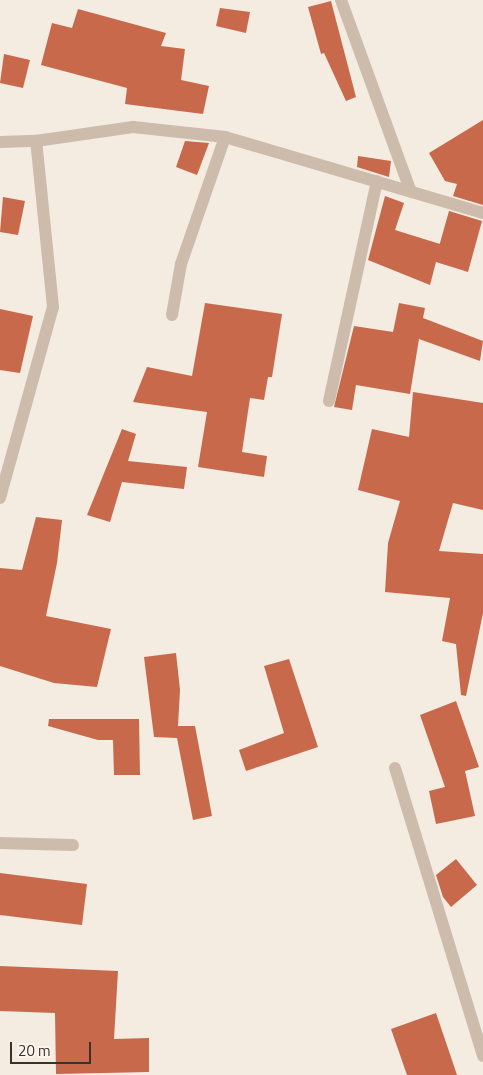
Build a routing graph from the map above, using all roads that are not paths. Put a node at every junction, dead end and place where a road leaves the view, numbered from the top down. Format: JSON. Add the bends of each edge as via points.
{"nodes":[{"id":1,"x":341,"y":0,"type":"edge"},
{"id":2,"x":225,"y":137,"type":"junction"},
{"id":3,"x":36,"y":141,"type":"junction"},
{"id":4,"x":0,"y":142,"type":"edge"},
{"id":5,"x":377,"y":181,"type":"junction"},
{"id":6,"x":410,"y":190,"type":"junction"},
{"id":7,"x":483,"y":213,"type":"edge"},
{"id":8,"x":172,"y":315,"type":"dead end"},
{"id":9,"x":329,"y":401,"type":"dead end"},
{"id":10,"x":0,"y":498,"type":"edge"},
{"id":11,"x":395,"y":768,"type":"dead end"},
{"id":12,"x":0,"y":843,"type":"edge"},
{"id":13,"x":73,"y":845,"type":"dead end"},
{"id":14,"x":483,"y":1056,"type":"edge"}],
"edges":[{"from":1,"to":6,"type":"street"},
{"from":2,"to":3,"type":"street","via":[[133,127]]},
{"from":2,"to":5,"type":"street"},
{"from":2,"to":8,"type":"street","via":[[181,264]]},
{"from":3,"to":4,"type":"street"},
{"from":3,"to":10,"type":"street","via":[[53,307]]},
{"from":5,"to":6,"type":"street"},
{"from":5,"to":9,"type":"street"},
{"from":6,"to":7,"type":"street"},
{"from":11,"to":14,"type":"street"},
{"from":12,"to":13,"type":"street"}]}
